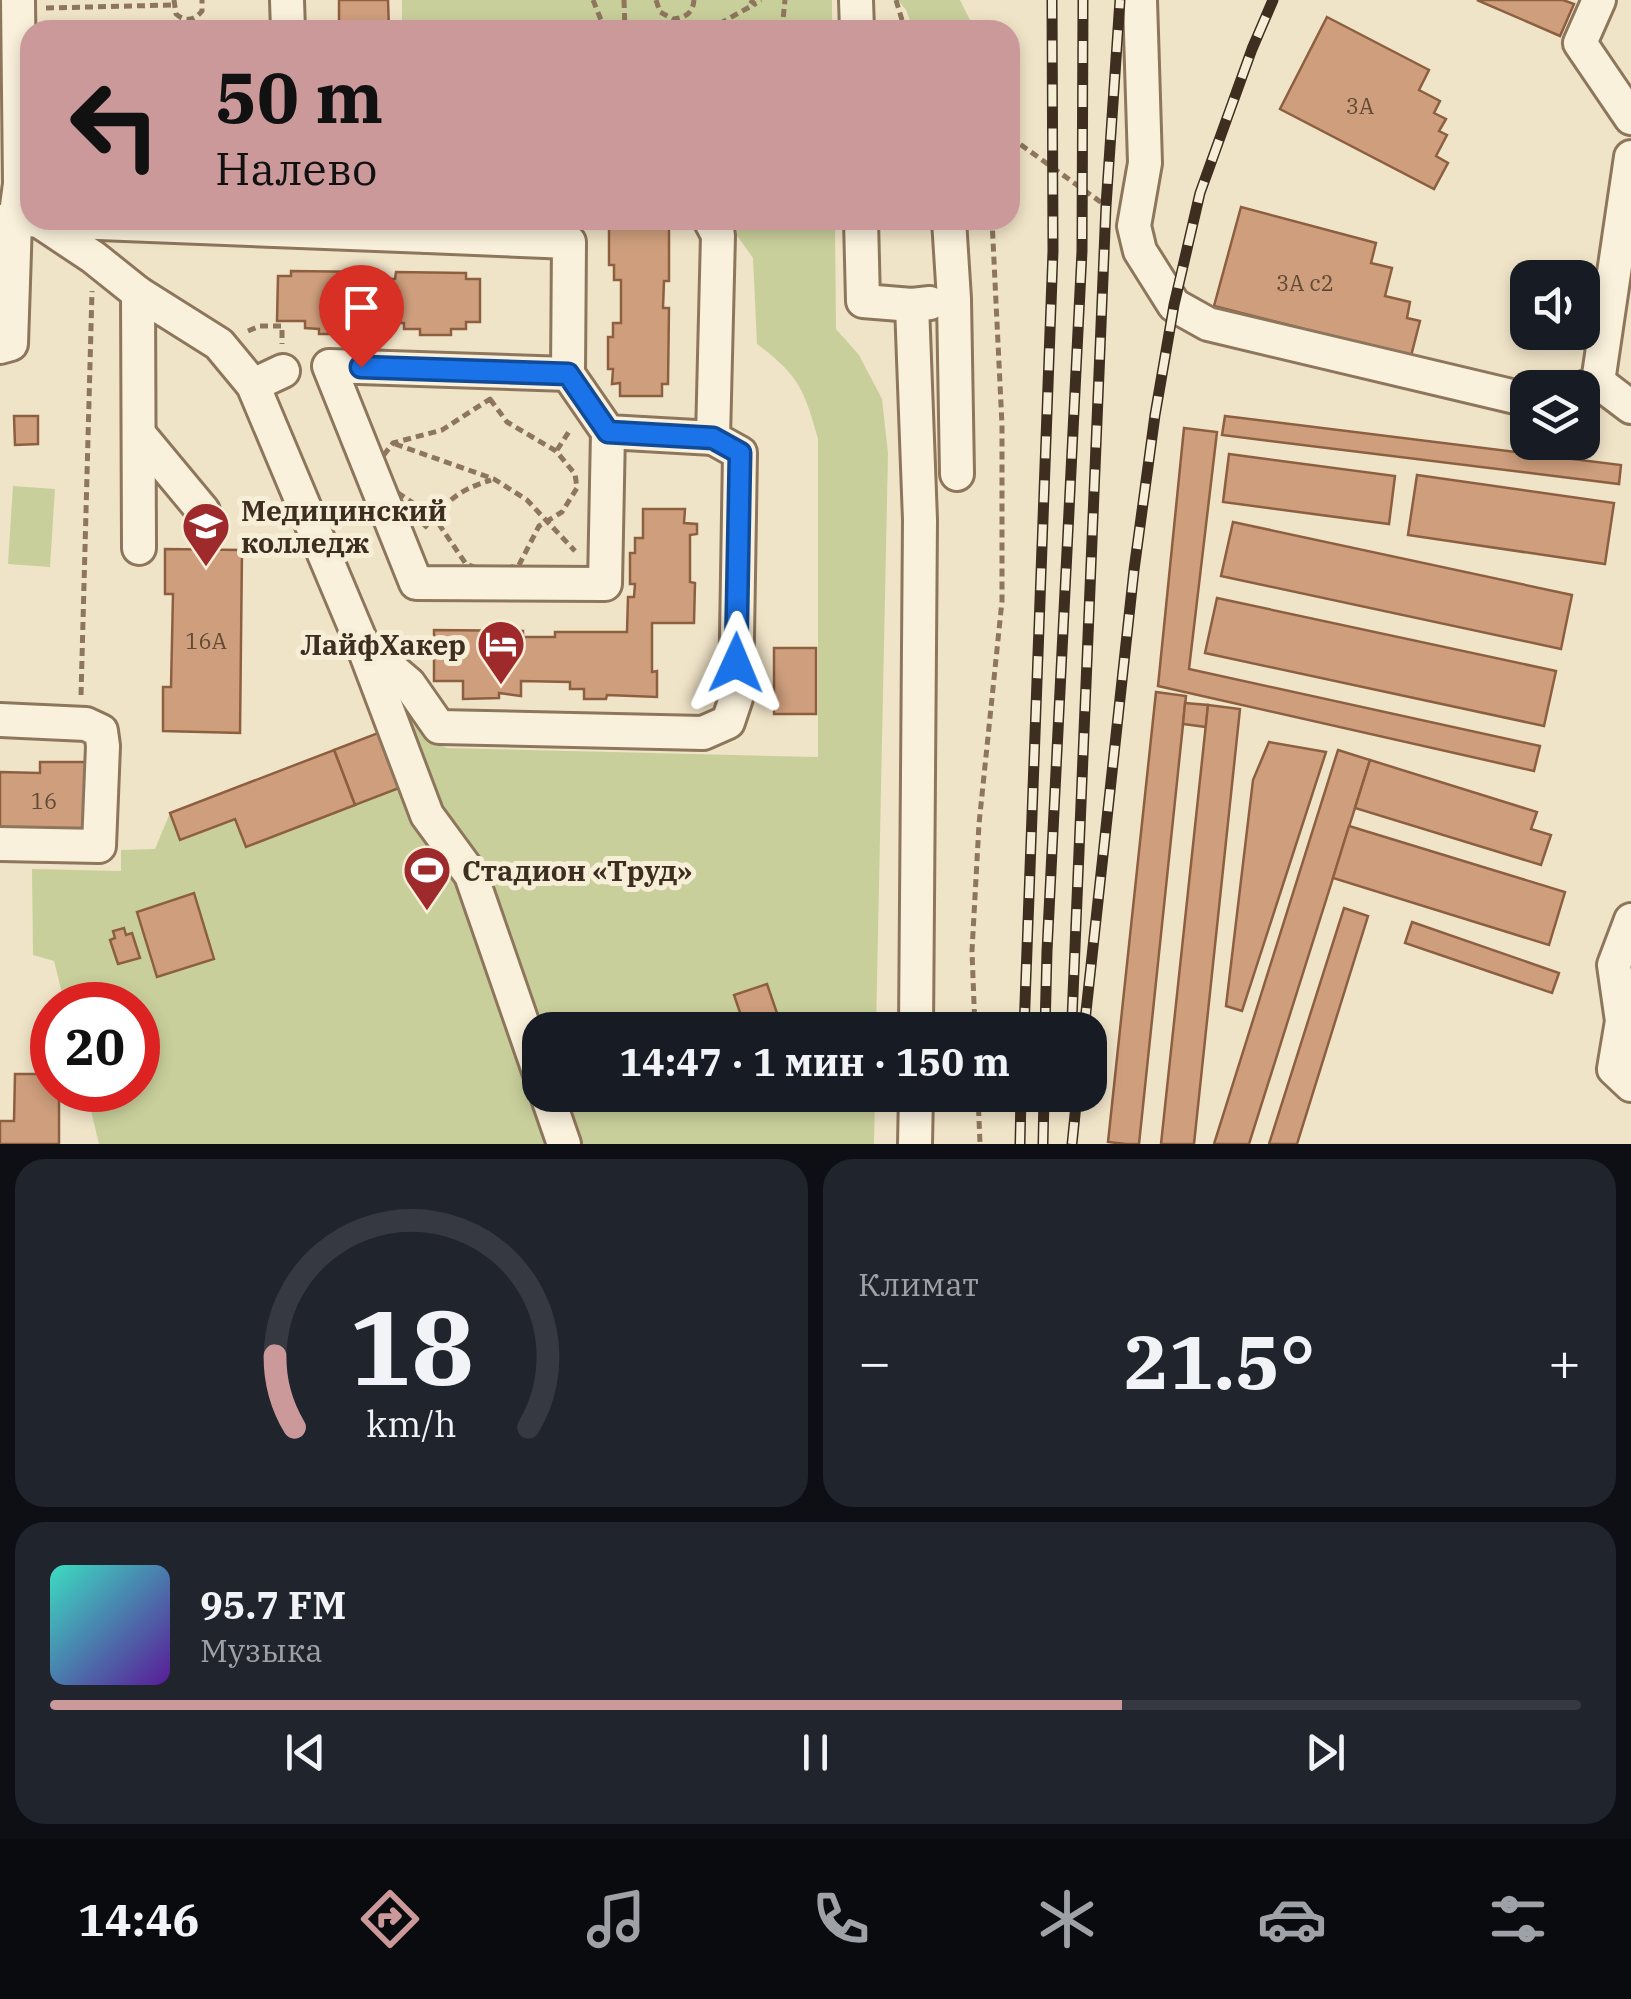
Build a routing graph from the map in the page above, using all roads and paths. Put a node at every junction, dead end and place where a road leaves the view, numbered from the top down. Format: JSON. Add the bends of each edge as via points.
{"nodes":[{"id":1,"x":202,"y":0,"type":"edge"},
{"id":2,"x":656,"y":0,"type":"edge"},
{"id":3,"x":694,"y":0,"type":"edge"},
{"id":4,"x":1140,"y":0,"type":"edge"},
{"id":5,"x":1599,"y":0,"type":"edge"},
{"id":6,"x":756,"y":1,"type":"edge"},
{"id":7,"x":173,"y":2,"type":"edge"},
{"id":8,"x":30,"y":4,"type":"edge"},
{"id":9,"x":680,"y":19,"type":"joint"},
{"id":10,"x":184,"y":20,"type":"joint"},
{"id":11,"x":725,"y":20,"type":"edge"},
{"id":12,"x":1631,"y":118,"type":"edge"},
{"id":13,"x":1020,"y":145,"type":"edge"},
{"id":14,"x":1631,"y":158,"type":"edge"},
{"id":15,"x":20,"y":184,"type":"edge"},
{"id":16,"x":18,"y":221,"type":"edge"},
{"id":17,"x":1134,"y":226,"type":"junction"},
{"id":18,"x":37,"y":230,"type":"edge"},
{"id":19,"x":449,"y":230,"type":"edge"},
{"id":20,"x":715,"y":230,"type":"edge"},
{"id":21,"x":861,"y":230,"type":"edge"},
{"id":22,"x":950,"y":230,"type":"edge"},
{"id":23,"x":992,"y":230,"type":"edge"},
{"id":24,"x":93,"y":256,"type":"junction"},
{"id":25,"x":138,"y":293,"type":"junction"},
{"id":26,"x":954,"y":299,"type":"junction"},
{"id":27,"x":912,"y":306,"type":"junction"},
{"id":28,"x":282,"y":326,"type":"dead end"},
{"id":29,"x":0,"y":347,"type":"edge"},
{"id":30,"x":283,"y":358,"type":"joint"},
{"id":31,"x":1593,"y":370,"type":"edge"},
{"id":32,"x":568,"y":374,"type":"junction"},
{"id":33,"x":253,"y":386,"type":"junction"},
{"id":34,"x":1600,"y":390,"type":"edge"},
{"id":35,"x":1510,"y":396,"type":"edge"},
{"id":36,"x":1631,"y":407,"type":"edge"},
{"id":37,"x":352,"y":424,"type":"junction"},
{"id":38,"x":608,"y":432,"type":"junction"},
{"id":39,"x":139,"y":434,"type":"junction"},
{"id":40,"x":713,"y":438,"type":"junction"},
{"id":41,"x":393,"y":444,"type":"junction"},
{"id":42,"x":958,"y":474,"type":"dead end"},
{"id":43,"x":494,"y":480,"type":"junction"},
{"id":44,"x":203,"y":511,"type":"dead end"},
{"id":45,"x":434,"y":517,"type":"junction"},
{"id":46,"x":548,"y":521,"type":"junction"},
{"id":47,"x":139,"y":548,"type":"dead end"},
{"id":48,"x":403,"y":551,"type":"junction"},
{"id":49,"x":604,"y":584,"type":"junction"},
{"id":50,"x":362,"y":644,"type":"junction"},
{"id":51,"x":0,"y":720,"type":"edge"},
{"id":52,"x":80,"y":723,"type":"junction"},
{"id":53,"x":0,"y":844,"type":"edge"},
{"id":54,"x":1631,"y":920,"type":"edge"},
{"id":55,"x":916,"y":1012,"type":"edge"},
{"id":56,"x":974,"y":1012,"type":"edge"},
{"id":57,"x":522,"y":1022,"type":"edge"},
{"id":58,"x":1631,"y":1085,"type":"edge"},
{"id":59,"x":553,"y":1112,"type":"edge"},
{"id":60,"x":916,"y":1112,"type":"edge"},
{"id":61,"x":979,"y":1112,"type":"edge"},
{"id":62,"x":564,"y":1144,"type":"edge"},
{"id":63,"x":915,"y":1144,"type":"edge"},
{"id":64,"x":980,"y":1144,"type":"edge"}],
"edges":[{"from":1,"to":10,"type":"path","via":[[198,16]]},
{"from":2,"to":9,"type":"path","via":[[665,17]]},
{"from":3,"to":9,"type":"path"},
{"from":4,"to":17,"type":"lane","via":[[1145,163]]},
{"from":5,"to":12,"type":"lane","via":[[1580,43]]},
{"from":6,"to":11,"type":"path"},
{"from":7,"to":8,"type":"path"},
{"from":7,"to":10,"type":"path"},
{"from":13,"to":17,"type":"path"},
{"from":14,"to":31,"type":"lane"},
{"from":15,"to":16,"type":"lane"},
{"from":16,"to":29,"type":"lane","via":[[11,344]]},
{"from":17,"to":35,"type":"lane","via":[[1140,250],[1174,305],[1208,324]]},
{"from":18,"to":24,"type":"lane"},
{"from":19,"to":32,"type":"lane","via":[[569,242]]},
{"from":20,"to":40,"type":"lane"},
{"from":21,"to":27,"type":"lane","via":[[863,301]]},
{"from":22,"to":26,"type":"lane"},
{"from":23,"to":56,"type":"path","via":[[1002,601],[977,861]]},
{"from":24,"to":25,"type":"lane"},
{"from":24,"to":52,"type":"path"},
{"from":25,"to":33,"type":"lane","via":[[219,344]]},
{"from":25,"to":39,"type":"lane"},
{"from":26,"to":27,"type":"lane"},
{"from":26,"to":42,"type":"lane"},
{"from":27,"to":55,"type":"lane","via":[[920,520]]},
{"from":28,"to":30,"type":"path"},
{"from":30,"to":33,"type":"lane"},
{"from":32,"to":37,"type":"lane","via":[[328,366]]},
{"from":32,"to":38,"type":"lane"},
{"from":33,"to":50,"type":"lane"},
{"from":34,"to":36,"type":"lane"},
{"from":37,"to":41,"type":"path"},
{"from":37,"to":48,"type":"lane"},
{"from":38,"to":40,"type":"lane"},
{"from":38,"to":49,"type":"lane"},
{"from":39,"to":44,"type":"lane"},
{"from":39,"to":47,"type":"lane"},
{"from":40,"to":50,"type":"lane","via":[[740,453],[736,698],[728,722],[704,733],[439,727],[408,684]]},
{"from":41,"to":43,"type":"path"},
{"from":41,"to":45,"type":"path","via":[[383,456],[382,474]]},
{"from":41,"to":46,"type":"path","via":[[442,430],[490,399],[507,422],[556,450],[575,474],[577,488]]},
{"from":43,"to":45,"type":"path","via":[[452,498]]},
{"from":43,"to":46,"type":"path"},
{"from":45,"to":46,"type":"path","via":[[466,564],[491,573],[519,565]]},
{"from":45,"to":48,"type":"path"},
{"from":46,"to":49,"type":"path"},
{"from":48,"to":49,"type":"lane","via":[[416,583]]},
{"from":50,"to":57,"type":"lane","via":[[427,815],[471,875]]},
{"from":51,"to":52,"type":"lane"},
{"from":52,"to":53,"type":"lane","via":[[94,726],[103,738],[99,846]]},
{"from":54,"to":58,"type":"lane","via":[[1614,965],[1622,1021],[1614,1069]]},
{"from":59,"to":62,"type":"lane"},
{"from":60,"to":63,"type":"lane"},
{"from":61,"to":64,"type":"path"}]}
